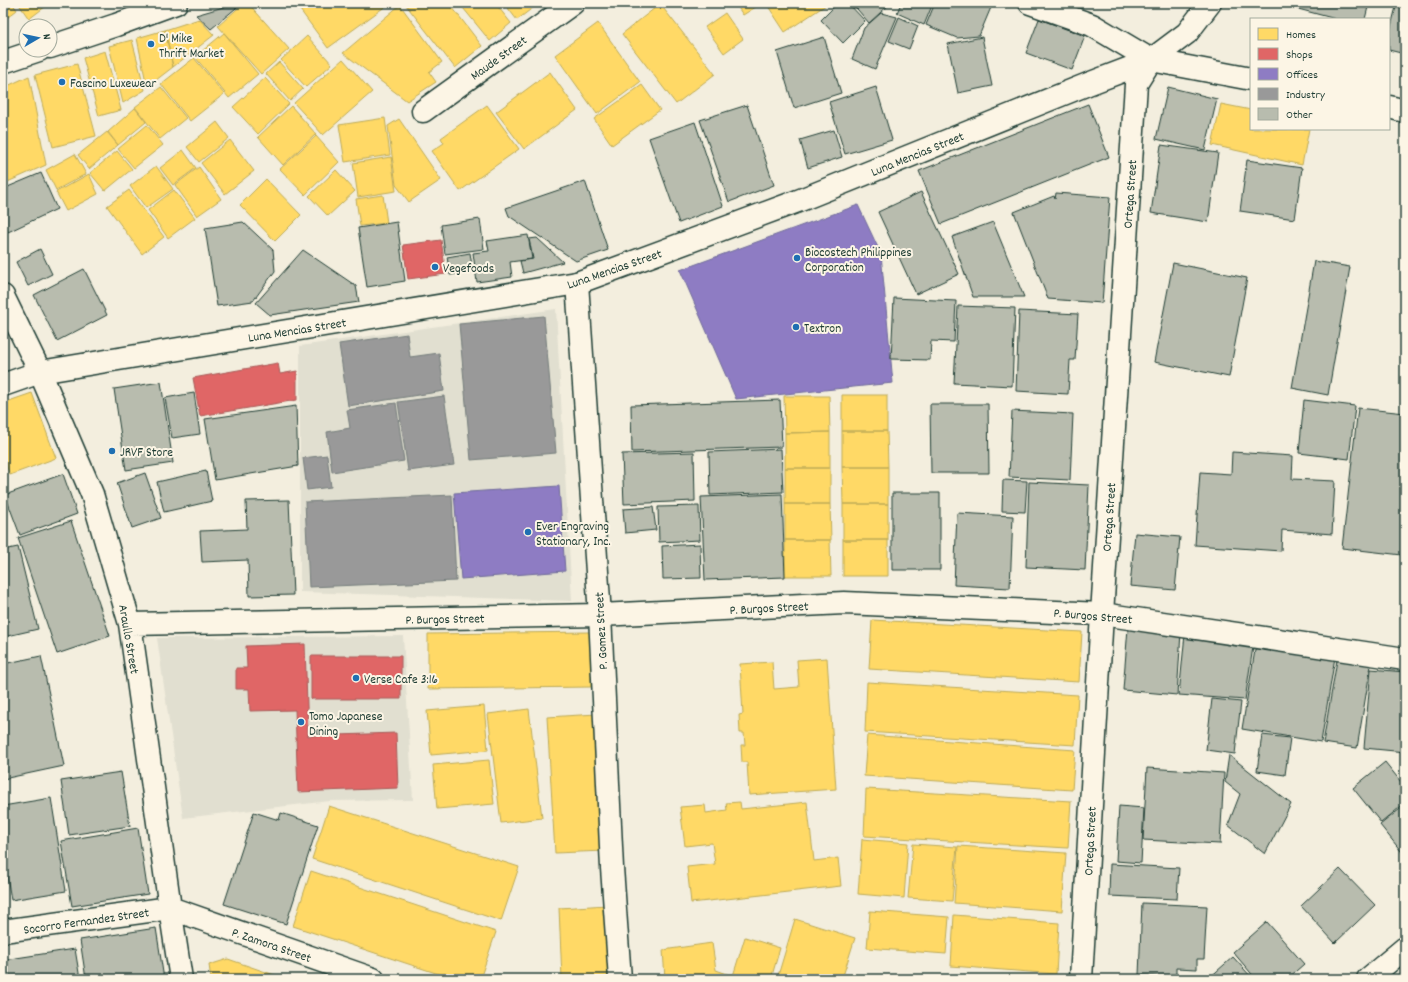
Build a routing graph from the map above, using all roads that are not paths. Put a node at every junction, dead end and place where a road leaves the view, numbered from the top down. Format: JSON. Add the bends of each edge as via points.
{"nodes":[{"id":1,"x":176,"y":3,"type":"edge"},
{"id":2,"x":573,"y":3,"type":"edge"},
{"id":3,"x":1030,"y":3,"type":"edge"},
{"id":4,"x":1210,"y":3,"type":"edge"},
{"id":5,"x":58,"y":43,"type":"edge"},
{"id":6,"x":18,"y":57,"type":"edge"},
{"id":7,"x":1151,"y":60,"type":"junction"},
{"id":8,"x":3,"y":62,"type":"edge"},
{"id":9,"x":1250,"y":78,"type":"edge"},
{"id":10,"x":1390,"y":107,"type":"edge"},
{"id":11,"x":423,"y":111,"type":"dead end"},
{"id":12,"x":1405,"y":111,"type":"edge"},
{"id":13,"x":577,"y":283,"type":"junction"},
{"id":14,"x":3,"y":296,"type":"edge"},
{"id":15,"x":40,"y":372,"type":"junction"},
{"id":16,"x":3,"y":385,"type":"edge"},
{"id":17,"x":1102,"y":614,"type":"junction"},
{"id":18,"x":600,"y":616,"type":"junction"},
{"id":19,"x":130,"y":624,"type":"junction"},
{"id":20,"x":1405,"y":659,"type":"edge"},
{"id":21,"x":170,"y":908,"type":"junction"},
{"id":22,"x":3,"y":931,"type":"edge"},
{"id":23,"x":1405,"y":948,"type":"edge"},
{"id":24,"x":181,"y":979,"type":"edge"},
{"id":25,"x":373,"y":979,"type":"edge"},
{"id":26,"x":620,"y":979,"type":"edge"},
{"id":27,"x":1081,"y":979,"type":"edge"},
{"id":28,"x":1368,"y":979,"type":"edge"}],
"edges":[{"from":1,"to":5,"type":"street"},
{"from":2,"to":11,"type":"street","name":"Maude Street"},
{"from":3,"to":7,"type":"street","via":[[1092,25]]},
{"from":4,"to":7,"type":"street","via":[[1187,33]]},
{"from":6,"to":8,"type":"street"},
{"from":7,"to":9,"type":"street"},
{"from":7,"to":13,"type":"street","name":"Luna Mencias Street","via":[[798,201]]},
{"from":7,"to":17,"type":"street","name":"Ortega Street","via":[[1136,84]]},
{"from":10,"to":12,"type":"street"},
{"from":13,"to":15,"type":"street","name":"Luna Mencias Street"},
{"from":13,"to":18,"type":"street","name":"P. Gomez Street"},
{"from":14,"to":15,"type":"street","name":"Araullo Street"},
{"from":15,"to":16,"type":"street","name":"Luna Mencias Street"},
{"from":15,"to":19,"type":"street","name":"Araullo Street","via":[[92,494]]},
{"from":17,"to":18,"type":"street","name":"P. Burgos Street","via":[[844,603]]},
{"from":17,"to":20,"type":"street","name":"P. Burgos Street"},
{"from":17,"to":27,"type":"street","name":"Ortega Street"},
{"from":18,"to":19,"type":"street","name":"P. Burgos Street"},
{"from":18,"to":26,"type":"street","name":"P. Gomez Street","via":[[610,868]]},
{"from":19,"to":21,"type":"street","name":"Araullo Street"},
{"from":21,"to":22,"type":"street","name":"Socorro Fernandez Street"},
{"from":21,"to":24,"type":"street","name":"Araullo Street"},
{"from":21,"to":25,"type":"street","name":"P. Zamora Street"},
{"from":23,"to":28,"type":"street"}]}
